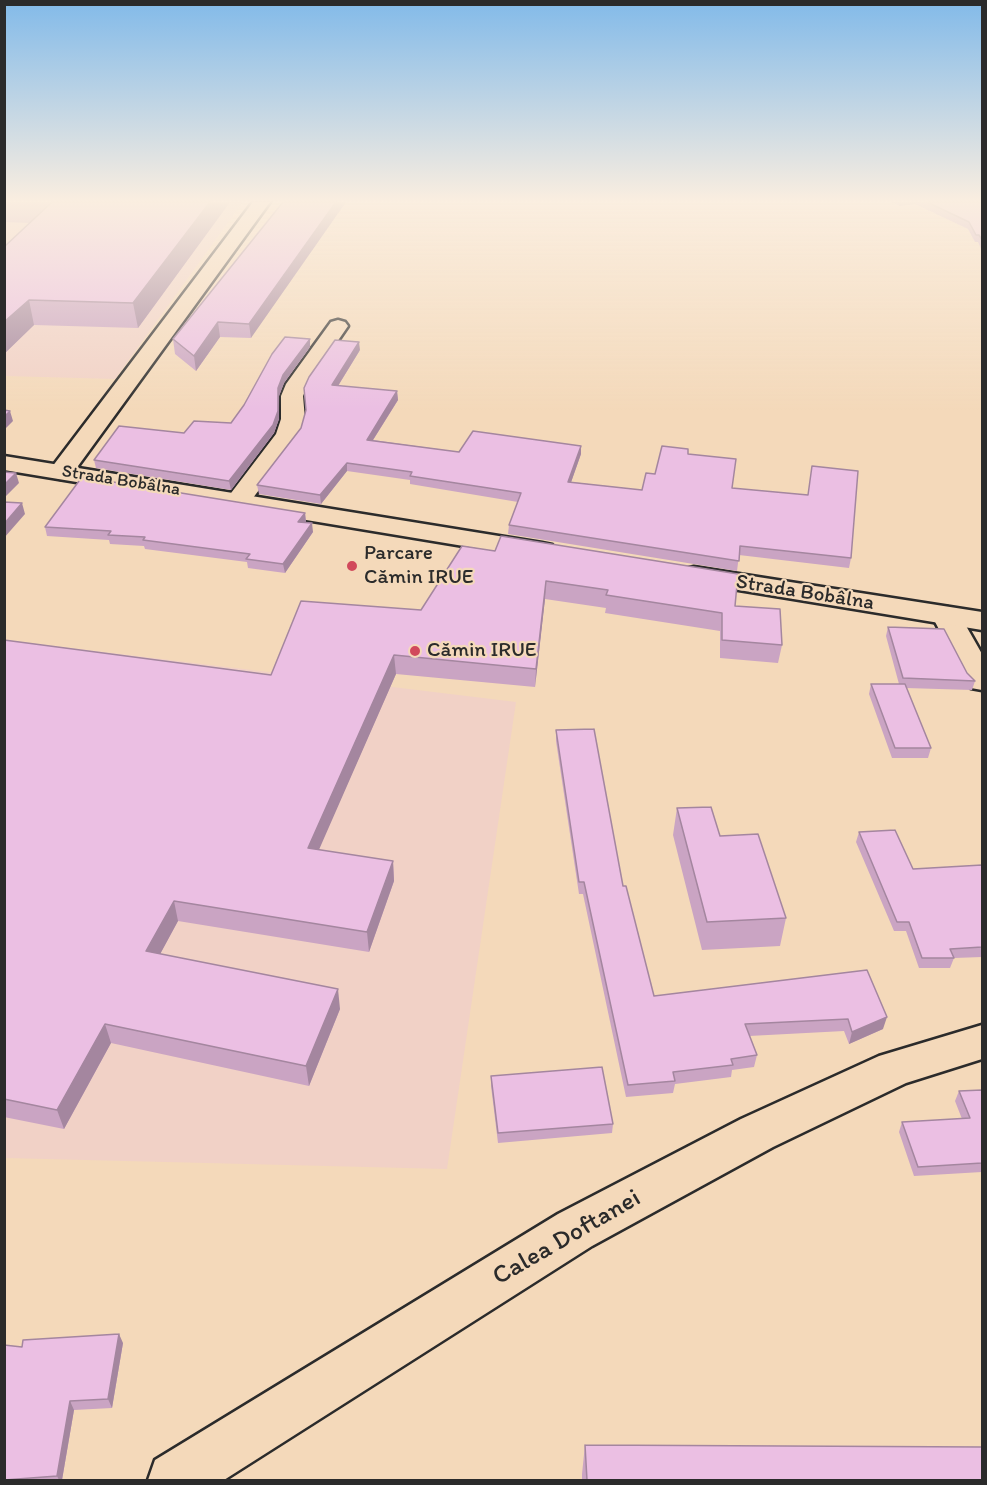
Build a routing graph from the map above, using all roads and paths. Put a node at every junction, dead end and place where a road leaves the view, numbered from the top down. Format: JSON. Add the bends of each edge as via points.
{"nodes":[{"id":1,"x":210,"y":271,"type":"edge"},
{"id":2,"x":338,"y":326,"type":"dead end"},
{"id":3,"x":4,"y":463,"type":"edge"},
{"id":4,"x":61,"y":472,"type":"junction"},
{"id":5,"x":238,"y":501,"type":"junction"},
{"id":6,"x":572,"y":555,"type":"edge"},
{"id":7,"x":666,"y":570,"type":"edge"},
{"id":8,"x":947,"y":616,"type":"junction"},
{"id":9,"x":982,"y":621,"type":"edge"},
{"id":10,"x":982,"y":681,"type":"edge"},
{"id":11,"x":982,"y":1042,"type":"edge"},
{"id":12,"x":175,"y":1480,"type":"edge"}],
"edges":[{"from":1,"to":4,"type":"main road"},
{"from":2,"to":5,"type":"main road","via":[[305,370],[292,396],[293,419],[288,435]]},
{"from":3,"to":4,"type":"main road","name":"Strada Bobâlna"},
{"from":4,"to":5,"type":"main road","name":"Strada Bobâlna"},
{"from":5,"to":6,"type":"main road","name":"Strada Bobâlna"},
{"from":7,"to":8,"type":"main road","name":"Strada Bobâlna"},
{"from":8,"to":9,"type":"main road","name":"Strada Bobâlna"},
{"from":8,"to":10,"type":"main road"},
{"from":11,"to":12,"type":"main road","name":"Calea Doftanei","via":[[894,1069],[757,1132],[575,1230]]}]}
